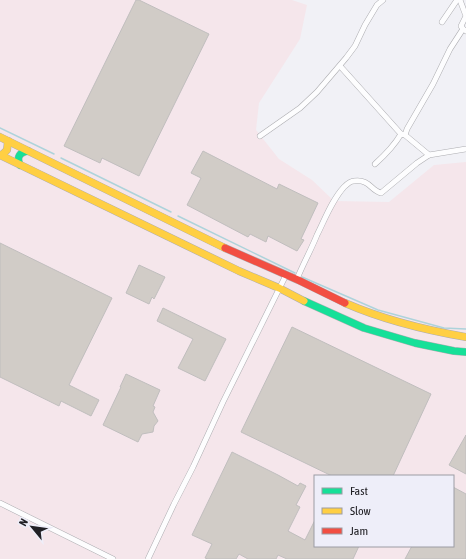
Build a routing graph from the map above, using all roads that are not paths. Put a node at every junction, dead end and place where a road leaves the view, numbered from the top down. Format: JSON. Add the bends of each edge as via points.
{"nodes":[{"id":1,"x":383,"y":0,"type":"edge"},
{"id":2,"x":457,"y":0,"type":"edge"},
{"id":3,"x":460,"y":0,"type":"edge"},
{"id":4,"x":442,"y":22,"type":"dead end"},
{"id":5,"x":464,"y":30,"type":"edge"},
{"id":6,"x":340,"y":66,"type":"junction"},
{"id":7,"x":403,"y":134,"type":"junction"},
{"id":8,"x":260,"y":136,"type":"dead end"},
{"id":9,"x":0,"y":137,"type":"edge"},
{"id":10,"x":8,"y":141,"type":"junction"},
{"id":11,"x":466,"y":149,"type":"edge"},
{"id":12,"x":28,"y":151,"type":"junction"},
{"id":13,"x":1,"y":155,"type":"edge"},
{"id":14,"x":429,"y":155,"type":"junction"},
{"id":15,"x":376,"y":164,"type":"dead end"},
{"id":16,"x":20,"y":165,"type":"junction"},
{"id":17,"x":286,"y":275,"type":"junction"},
{"id":18,"x":297,"y":279,"type":"junction"},
{"id":19,"x":279,"y":288,"type":"junction"},
{"id":20,"x":466,"y":337,"type":"edge"},
{"id":21,"x":466,"y":352,"type":"edge"},
{"id":22,"x":0,"y":503,"type":"edge"},
{"id":23,"x":113,"y":559,"type":"edge"},
{"id":24,"x":148,"y":559,"type":"edge"}],
"edges":[{"from":1,"to":6,"type":"street","via":[[377,5],[355,46]]},
{"from":2,"to":4,"type":"street"},
{"from":3,"to":5,"type":"street","via":[[466,16],[461,26]]},
{"from":5,"to":7,"type":"street","via":[[450,49],[439,74]]},
{"from":6,"to":7,"type":"street"},
{"from":6,"to":8,"type":"street","via":[[308,101]]},
{"from":7,"to":14,"type":"street"},
{"from":7,"to":15,"type":"street"},
{"from":9,"to":10,"type":"street"},
{"from":10,"to":12,"type":"street"},
{"from":10,"to":13,"type":"street","via":[[7,151]]},
{"from":11,"to":14,"type":"street"},
{"from":12,"to":16,"type":"street","via":[[18,155]]},
{"from":12,"to":17,"type":"street","via":[[231,251]]},
{"from":13,"to":16,"type":"street"},
{"from":14,"to":18,"type":"street","via":[[381,193],[362,181],[350,182],[344,186],[332,203]]},
{"from":16,"to":19,"type":"street"},
{"from":17,"to":18,"type":"street"},
{"from":17,"to":19,"type":"street"},
{"from":18,"to":20,"type":"street","via":[[382,317],[439,333]]},
{"from":19,"to":21,"type":"street","via":[[364,328],[415,343]]},
{"from":19,"to":24,"type":"street"},
{"from":22,"to":23,"type":"street"}]}
